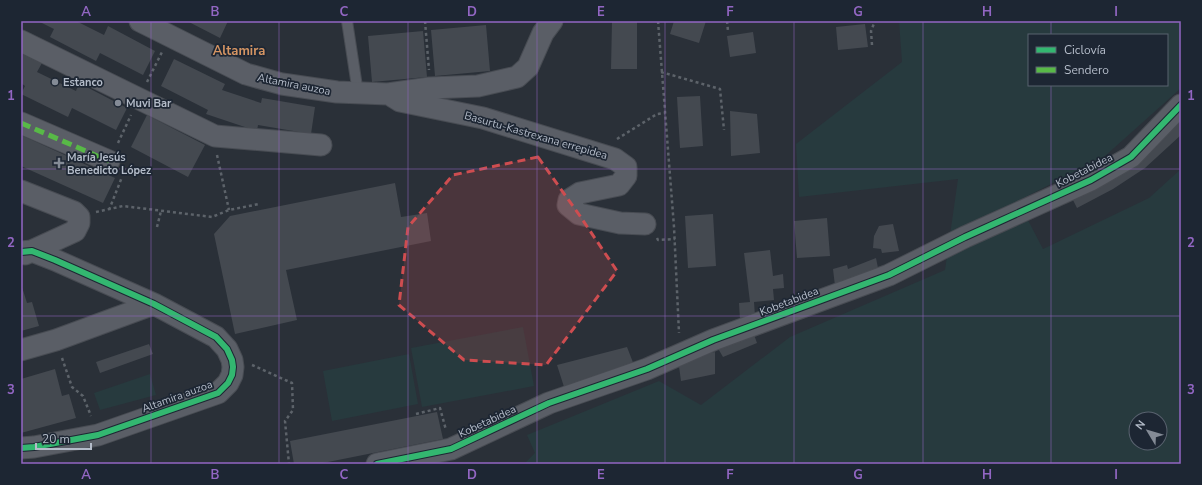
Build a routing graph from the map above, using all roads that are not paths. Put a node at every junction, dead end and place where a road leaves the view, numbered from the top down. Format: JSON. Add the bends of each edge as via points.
{"nodes":[{"id":1,"x":140,"y":21,"type":"edge"},
{"id":2,"x":347,"y":21,"type":"edge"},
{"id":3,"x":552,"y":21,"type":"edge"},
{"id":4,"x":21,"y":41,"type":"edge"},
{"id":5,"x":358,"y":93,"type":"junction"},
{"id":6,"x":388,"y":94,"type":"junction"},
{"id":7,"x":1181,"y":105,"type":"edge"},
{"id":8,"x":21,"y":124,"type":"edge"},
{"id":9,"x":321,"y":145,"type":"dead end"},
{"id":10,"x":116,"y":167,"type":"road end"},
{"id":11,"x":21,"y":191,"type":"edge"},
{"id":12,"x":645,"y":224,"type":"dead end"},
{"id":13,"x":25,"y":253,"type":"edge"},
{"id":14,"x":154,"y":304,"type":"junction"},
{"id":15,"x":21,"y":350,"type":"edge"},
{"id":16,"x":21,"y":448,"type":"edge"},
{"id":17,"x":377,"y":464,"type":"edge"}],
"edges":[{"from":1,"to":5,"type":"street","name":"Altamira auzoa","via":[[246,74],[282,84]]},
{"from":2,"to":5,"type":"lane"},
{"from":3,"to":6,"type":"street","via":[[528,67],[517,77],[478,86],[430,88]]},
{"from":4,"to":9,"type":"street","via":[[215,136]]},
{"from":5,"to":6,"type":"street","name":"Altamira auzoa"},
{"from":6,"to":12,"type":"street","name":"Basurtu-Kastrexana errepidea","via":[[400,100],[483,118],[615,159],[626,167],[626,176],[619,185],[580,193],[569,200],[568,205],[579,214],[620,223]]},
{"from":7,"to":17,"type":"street","name":"Kobetabidea","via":[[1131,157],[1091,180],[965,236],[889,274],[647,369],[549,403],[451,449]]},
{"from":8,"to":10,"type":"street"},
{"from":11,"to":13,"type":"street","name":"Altamira auzoa","via":[[74,212],[79,217],[75,231]]},
{"from":13,"to":14,"type":"street","name":"Altamira auzoa","via":[[56,260]]},
{"from":14,"to":15,"type":"street"},
{"from":14,"to":16,"type":"street","name":"Altamira auzoa","via":[[216,337],[227,349],[232,360],[232,375],[228,383],[218,393],[98,435]]}]}
